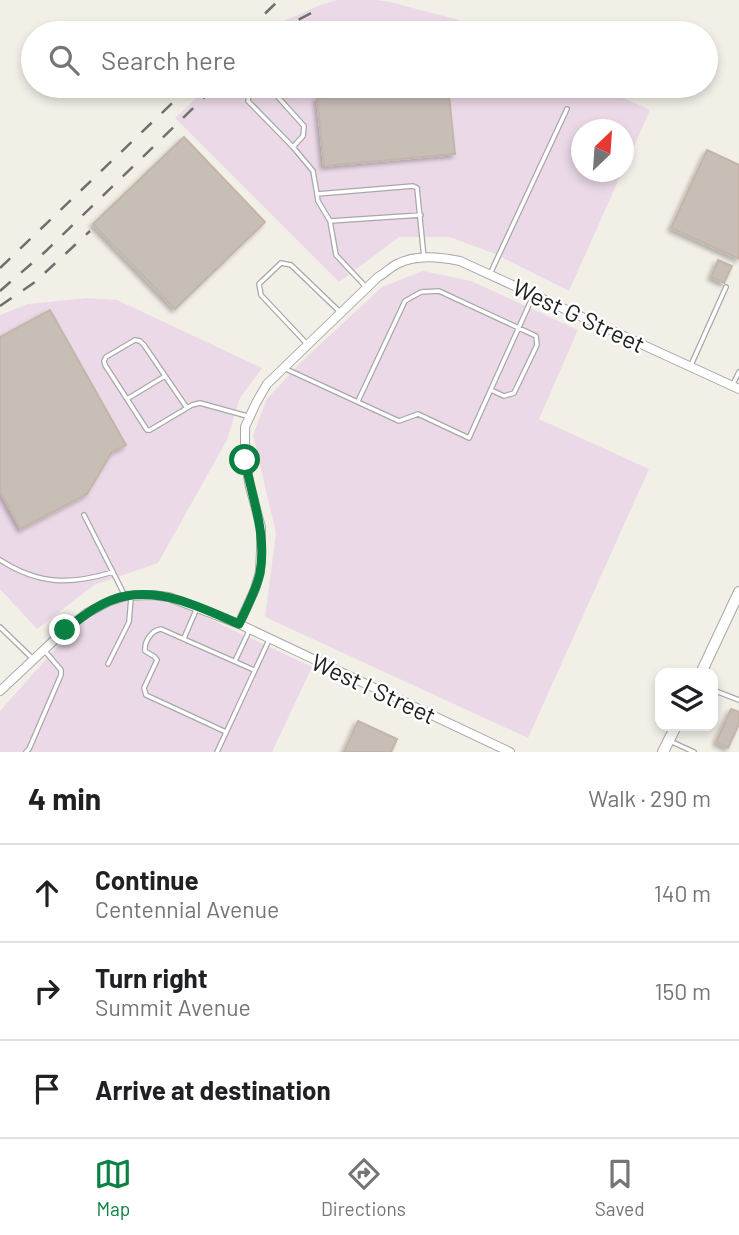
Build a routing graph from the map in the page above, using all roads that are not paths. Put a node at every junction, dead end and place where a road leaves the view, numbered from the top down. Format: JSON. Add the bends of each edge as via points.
{"nodes":[{"id":1,"x":248,"y":98,"type":"edge"},
{"id":2,"x":279,"y":98,"type":"edge"},
{"id":3,"x":567,"y":109,"type":"dead end"},
{"id":4,"x":293,"y":147,"type":"junction"},
{"id":5,"x":317,"y":194,"type":"junction"},
{"id":6,"x":421,"y":215,"type":"junction"},
{"id":7,"x":330,"y":221,"type":"junction"},
{"id":8,"x":420,"y":258,"type":"junction"},
{"id":9,"x":490,"y":274,"type":"junction"},
{"id":10,"x":726,"y":287,"type":"dead end"},
{"id":11,"x":367,"y":288,"type":"junction"},
{"id":12,"x":534,"y":294,"type":"junction"},
{"id":13,"x":341,"y":313,"type":"junction"},
{"id":14,"x":519,"y":328,"type":"junction"},
{"id":15,"x":308,"y":345,"type":"junction"},
{"id":16,"x":690,"y":366,"type":"junction"},
{"id":17,"x":284,"y":368,"type":"junction"},
{"id":18,"x":739,"y":372,"type":"edge"},
{"id":19,"x":165,"y":376,"type":"junction"},
{"id":20,"x":736,"y":387,"type":"edge"},
{"id":21,"x":491,"y":390,"type":"junction"},
{"id":22,"x":127,"y":399,"type":"junction"},
{"id":23,"x":358,"y":402,"type":"junction"},
{"id":24,"x":187,"y":408,"type":"junction"},
{"id":25,"x":249,"y":417,"type":"junction"},
{"id":26,"x":84,"y":515,"type":"dead end"},
{"id":27,"x":0,"y":559,"type":"edge"},
{"id":28,"x":113,"y":572,"type":"junction"},
{"id":29,"x":739,"y":592,"type":"edge"},
{"id":30,"x":128,"y":596,"type":"junction"},
{"id":31,"x":197,"y":606,"type":"junction"},
{"id":32,"x":239,"y":624,"type":"junction"},
{"id":33,"x":0,"y":626,"type":"edge"},
{"id":34,"x":250,"y":629,"type":"junction"},
{"id":35,"x":184,"y":638,"type":"junction"},
{"id":36,"x":269,"y":638,"type":"junction"},
{"id":37,"x":44,"y":650,"type":"junction"},
{"id":38,"x":33,"y":660,"type":"junction"},
{"id":39,"x":235,"y":661,"type":"junction"},
{"id":40,"x":108,"y":664,"type":"dead end"},
{"id":41,"x":703,"y":668,"type":"edge"},
{"id":42,"x":254,"y":670,"type":"junction"},
{"id":43,"x":0,"y":691,"type":"edge"},
{"id":44,"x":718,"y":692,"type":"edge"},
{"id":45,"x":739,"y":700,"type":"edge"},
{"id":46,"x":673,"y":731,"type":"edge"},
{"id":47,"x":226,"y":732,"type":"junction"},
{"id":48,"x":668,"y":740,"type":"junction"},
{"id":49,"x":26,"y":752,"type":"edge"},
{"id":50,"x":216,"y":752,"type":"edge"},
{"id":51,"x":510,"y":752,"type":"edge"},
{"id":52,"x":663,"y":752,"type":"edge"},
{"id":53,"x":694,"y":752,"type":"edge"}],
"edges":[{"from":1,"to":4,"type":"lane"},
{"from":2,"to":4,"type":"lane","via":[[304,126],[303,136]]},
{"from":3,"to":9,"type":"lane"},
{"from":4,"to":5,"type":"lane","via":[[313,171]]},
{"from":5,"to":6,"type":"lane","via":[[413,186],[419,191]]},
{"from":5,"to":7,"type":"lane"},
{"from":6,"to":7,"type":"lane"},
{"from":6,"to":8,"type":"lane"},
{"from":7,"to":11,"type":"lane","via":[[336,255]]},
{"from":8,"to":9,"type":"street","name":"West G Street","via":[[460,261]]},
{"from":8,"to":11,"type":"street","via":[[398,264]]},
{"from":9,"to":12,"type":"street","name":"West G Street"},
{"from":10,"to":16,"type":"lane"},
{"from":11,"to":13,"type":"street"},
{"from":12,"to":14,"type":"lane"},
{"from":12,"to":16,"type":"street","name":"West G Street"},
{"from":13,"to":15,"type":"street"},
{"from":13,"to":15,"type":"lane","via":[[291,265],[281,263],[262,280],[261,295]]},
{"from":14,"to":21,"type":"lane"},
{"from":14,"to":21,"type":"lane","via":[[536,336],[537,345],[514,393],[504,396]]},
{"from":14,"to":23,"type":"lane","via":[[439,291],[421,292],[405,301]]},
{"from":15,"to":17,"type":"street"},
{"from":16,"to":20,"type":"street","name":"West G Street"},
{"from":17,"to":23,"type":"lane"},
{"from":17,"to":25,"type":"street","via":[[267,384]]},
{"from":18,"to":20,"type":"lane"},
{"from":19,"to":22,"type":"lane"},
{"from":19,"to":22,"type":"lane","via":[[140,341],[106,357],[104,365]]},
{"from":19,"to":24,"type":"lane"},
{"from":21,"to":23,"type":"lane","via":[[469,438],[418,414],[399,421]]},
{"from":22,"to":24,"type":"lane","via":[[148,430]]},
{"from":24,"to":25,"type":"lane","via":[[200,403]]},
{"from":25,"to":32,"type":"street","via":[[245,460],[261,527],[260,572]]},
{"from":26,"to":28,"type":"lane"},
{"from":27,"to":28,"type":"lane","via":[[27,575],[63,581]]},
{"from":28,"to":30,"type":"lane"},
{"from":29,"to":41,"type":"street"},
{"from":30,"to":31,"type":"street","name":"West I Street","via":[[169,597]]},
{"from":30,"to":37,"type":"street","via":[[87,613]]},
{"from":30,"to":40,"type":"lane","via":[[130,622]]},
{"from":31,"to":32,"type":"street","name":"West I Street"},
{"from":31,"to":35,"type":"lane"},
{"from":32,"to":34,"type":"street","name":"West I Street"},
{"from":33,"to":38,"type":"lane"},
{"from":34,"to":36,"type":"street","name":"West I Street"},
{"from":34,"to":39,"type":"lane"},
{"from":35,"to":39,"type":"lane"},
{"from":35,"to":47,"type":"lane","via":[[162,629],[150,636],[144,649],[157,660],[144,693]]},
{"from":36,"to":42,"type":"lane"},
{"from":36,"to":51,"type":"street","name":"West I Street"},
{"from":37,"to":38,"type":"street"},
{"from":37,"to":49,"type":"lane","via":[[61,675]]},
{"from":38,"to":43,"type":"street"},
{"from":39,"to":42,"type":"lane"},
{"from":42,"to":47,"type":"lane"},
{"from":44,"to":45,"type":"lane"},
{"from":46,"to":48,"type":"street"},
{"from":47,"to":50,"type":"lane"},
{"from":48,"to":52,"type":"street"},
{"from":48,"to":53,"type":"lane"}]}
